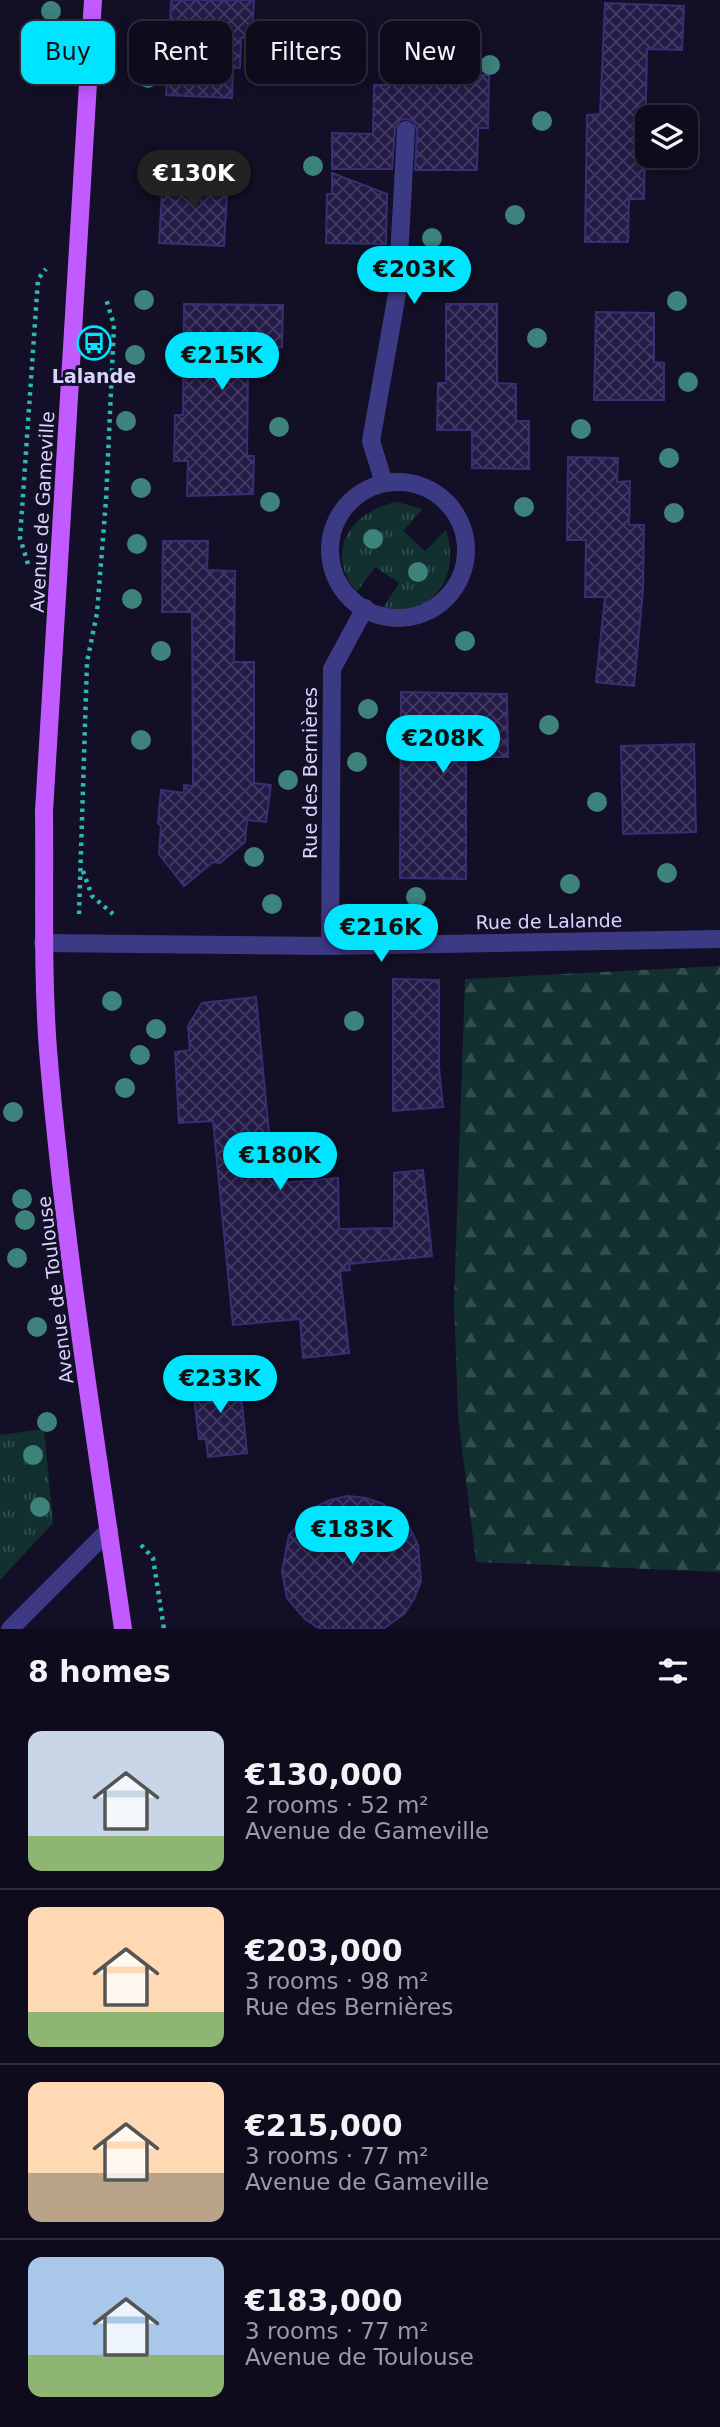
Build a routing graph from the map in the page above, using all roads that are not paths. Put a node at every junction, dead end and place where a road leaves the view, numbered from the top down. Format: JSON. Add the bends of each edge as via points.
{"nodes":[{"id":1,"x":93,"y":0,"type":"edge"},
{"id":2,"x":406,"y":130,"type":"dead end"},
{"id":3,"x":384,"y":483,"type":"junction"},
{"id":4,"x":365,"y":608,"type":"junction"},
{"id":5,"x":720,"y":939,"type":"edge"},
{"id":6,"x":43,"y":943,"type":"junction"},
{"id":7,"x":330,"y":946,"type":"junction"},
{"id":8,"x":109,"y":1530,"type":"junction"},
{"id":9,"x":10,"y":1629,"type":"edge"},
{"id":10,"x":123,"y":1629,"type":"edge"}],
"edges":[{"from":1,"to":6,"type":"main road","name":"Avenue de Gameville","via":[[44,811]]},
{"from":2,"to":3,"type":"street","via":[[397,294],[371,441]]},
{"from":3,"to":4,"type":"street","via":[[350,501],[331,534],[334,572],[343,590]]},
{"from":3,"to":4,"type":"street","via":[[422,486],[453,510],[464,536],[464,565],[457,583],[430,610],[392,618]]},
{"from":4,"to":7,"type":"street","name":"Rue des Bernières","via":[[332,669]]},
{"from":5,"to":7,"type":"street","name":"Rue de Lalande"},
{"from":6,"to":7,"type":"street","name":"Rue de Lalande"},
{"from":6,"to":8,"type":"main road","name":"Avenue de Toulouse","via":[[49,1060],[73,1276]]},
{"from":8,"to":9,"type":"street"},
{"from":8,"to":10,"type":"main road","name":"Avenue de Toulouse"}]}
